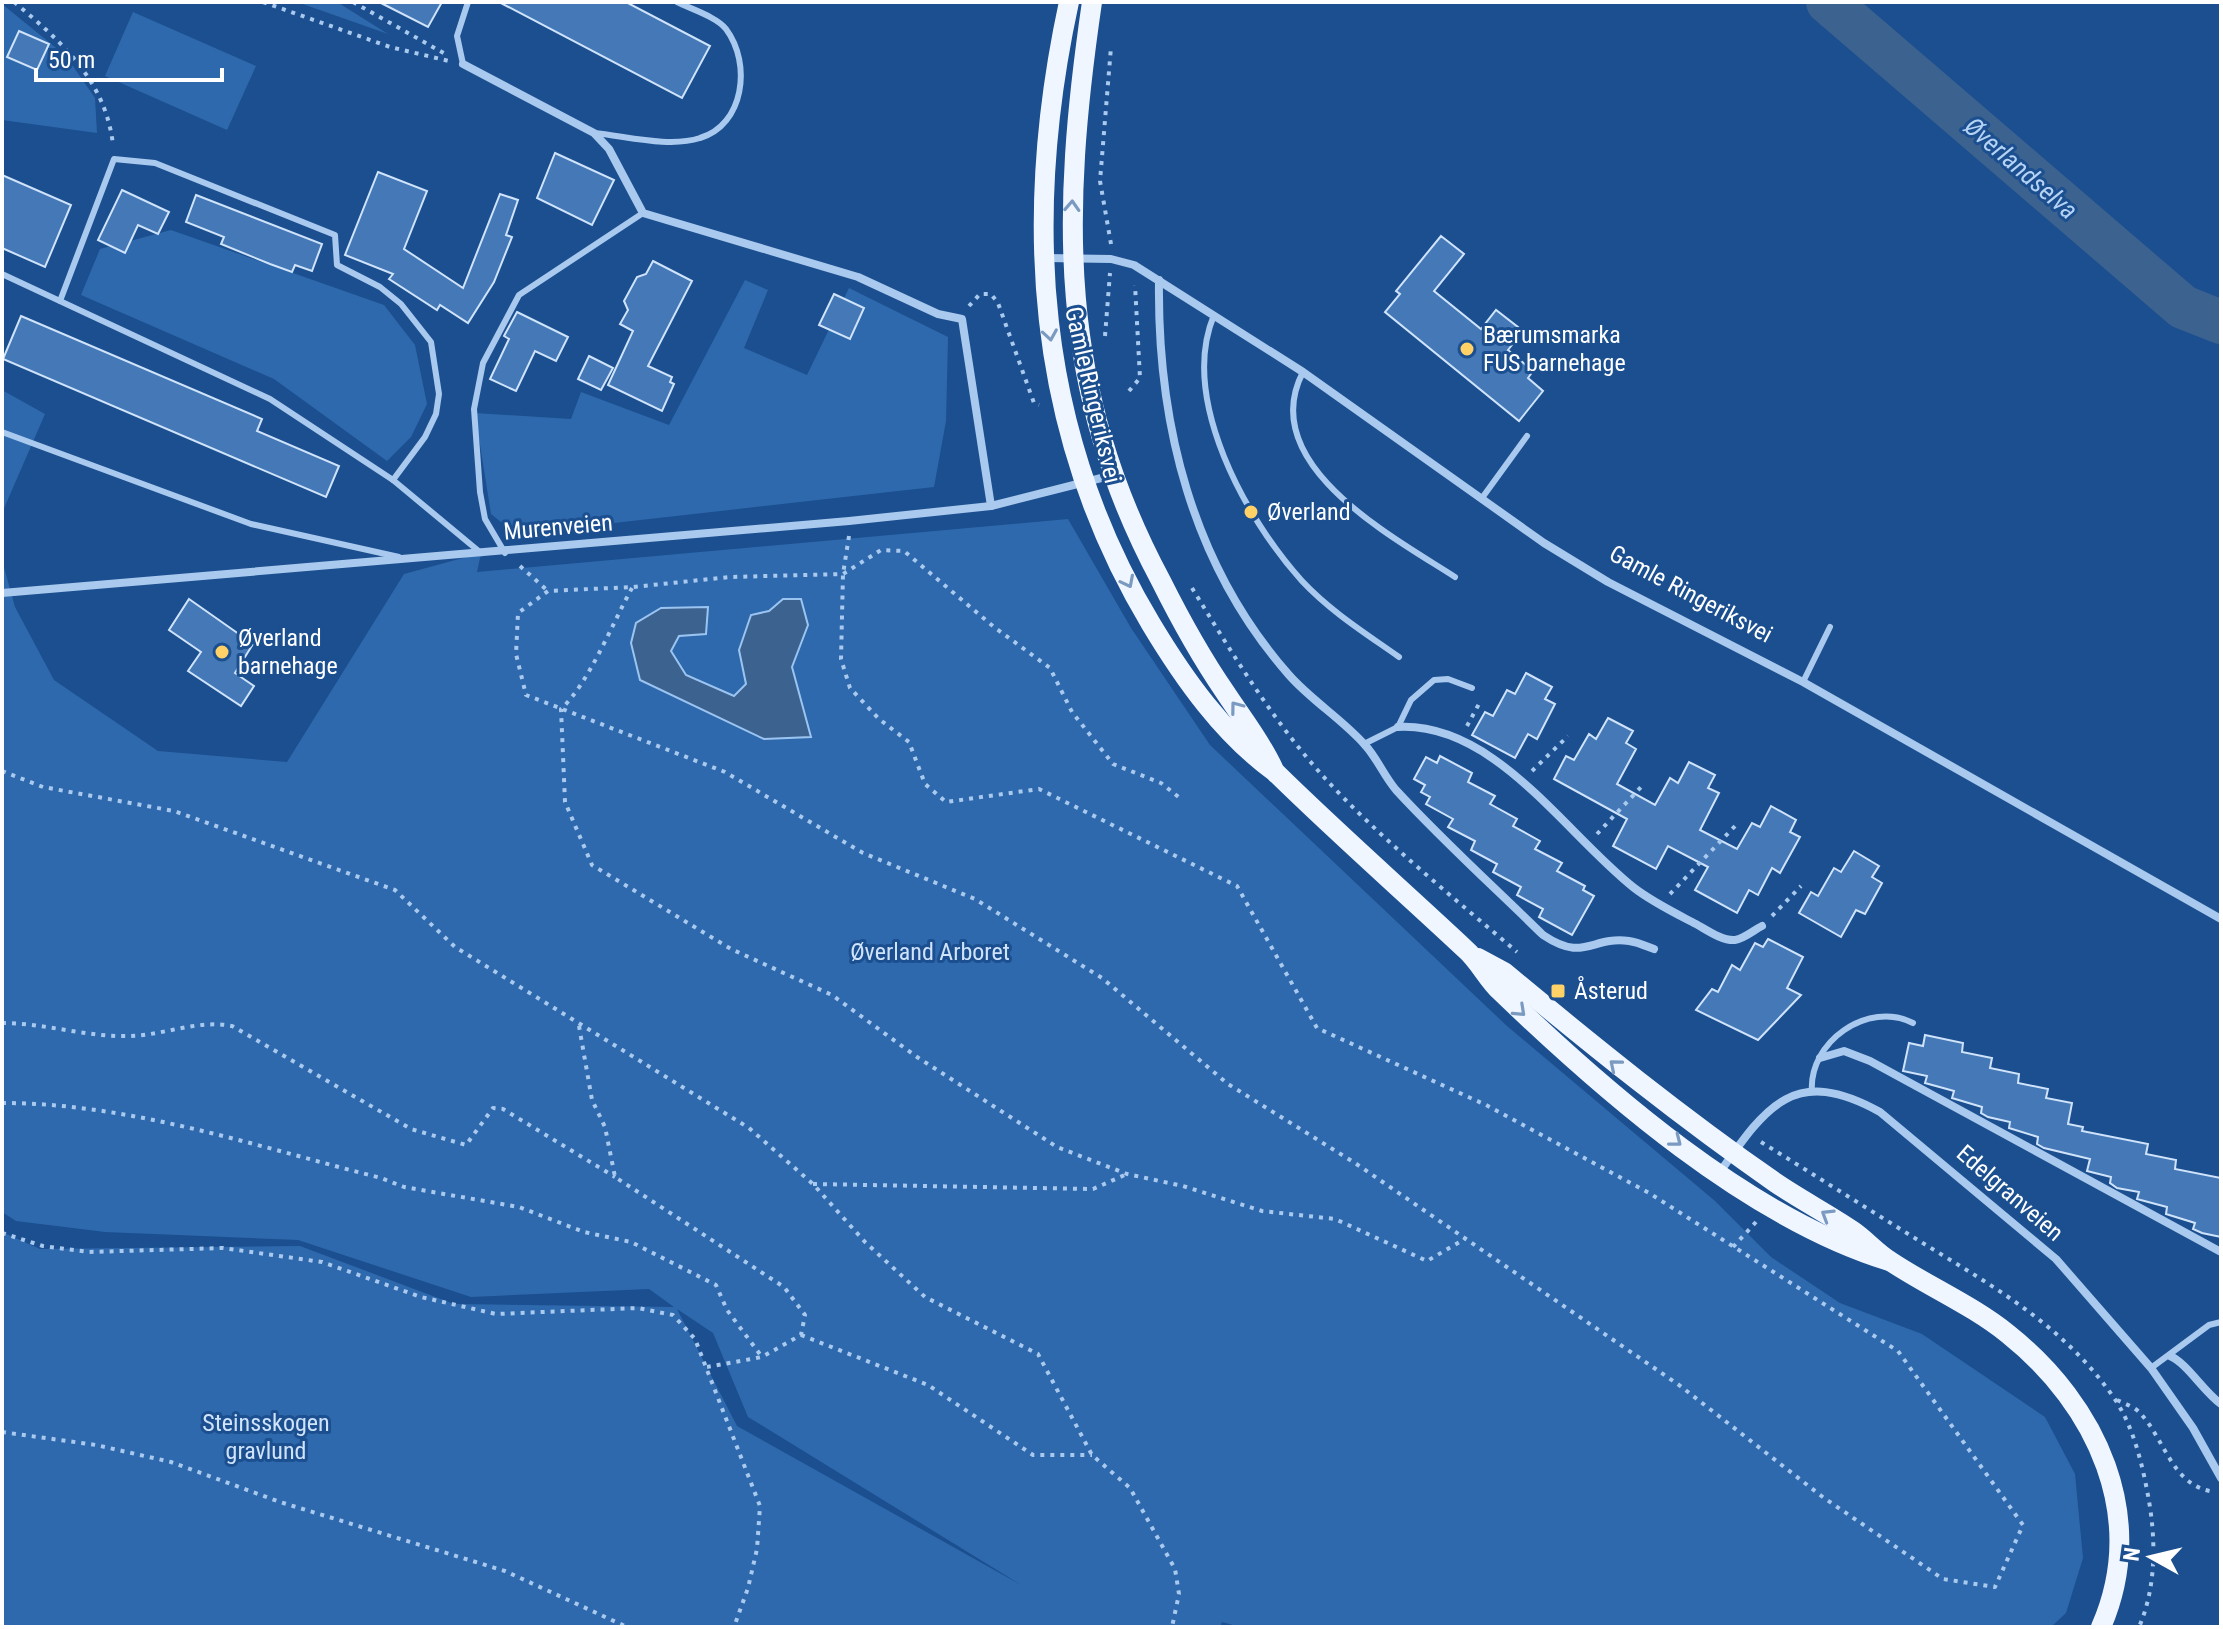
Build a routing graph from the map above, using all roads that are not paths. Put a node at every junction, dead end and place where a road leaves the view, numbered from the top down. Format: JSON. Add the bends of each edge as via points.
{"nodes":[{"id":1,"x":468,"y":2,"type":"edge"},
{"id":2,"x":677,"y":2,"type":"edge"},
{"id":3,"x":1069,"y":2,"type":"edge"},
{"id":4,"x":1092,"y":2,"type":"edge"},
{"id":5,"x":463,"y":64,"type":"joint"},
{"id":6,"x":594,"y":133,"type":"junction"},
{"id":7,"x":643,"y":213,"type":"junction"},
{"id":8,"x":1071,"y":257,"type":"junction"},
{"id":9,"x":1042,"y":258,"type":"junction"},
{"id":10,"x":2,"y":274,"type":"edge"},
{"id":11,"x":1159,"y":280,"type":"junction"},
{"id":12,"x":60,"y":301,"type":"junction"},
{"id":13,"x":1214,"y":315,"type":"junction"},
{"id":14,"x":1303,"y":372,"type":"junction"},
{"id":15,"x":2,"y":432,"type":"edge"},
{"id":16,"x":1527,"y":436,"type":"dead end"},
{"id":17,"x":1114,"y":475,"type":"junction"},
{"id":18,"x":393,"y":480,"type":"junction"},
{"id":19,"x":1085,"y":484,"type":"junction"},
{"id":20,"x":1482,"y":498,"type":"junction"},
{"id":21,"x":991,"y":506,"type":"junction"},
{"id":22,"x":481,"y":553,"type":"junction"},
{"id":23,"x":505,"y":553,"type":"junction"},
{"id":24,"x":410,"y":560,"type":"junction"},
{"id":25,"x":1455,"y":577,"type":"dead end"},
{"id":26,"x":2,"y":593,"type":"edge"},
{"id":27,"x":1830,"y":627,"type":"dead end"},
{"id":28,"x":1399,"y":657,"type":"dead end"},
{"id":29,"x":1803,"y":682,"type":"junction"},
{"id":30,"x":1472,"y":688,"type":"dead end"},
{"id":31,"x":1398,"y":727,"type":"junction"},
{"id":32,"x":1364,"y":744,"type":"junction"},
{"id":33,"x":1275,"y":772,"type":"junction"},
{"id":34,"x":2221,"y":919,"type":"edge"},
{"id":35,"x":1762,"y":926,"type":"road end"},
{"id":36,"x":1654,"y":949,"type":"dead end"},
{"id":37,"x":1469,"y":952,"type":"junction"},
{"id":38,"x":1913,"y":1023,"type":"dead end"},
{"id":39,"x":1820,"y":1058,"type":"junction"},
{"id":40,"x":1812,"y":1092,"type":"junction"},
{"id":41,"x":1733,"y":1153,"type":"junction"},
{"id":42,"x":1720,"y":1173,"type":"junction"},
{"id":43,"x":2221,"y":1252,"type":"edge"},
{"id":44,"x":1889,"y":1261,"type":"junction"},
{"id":45,"x":2221,"y":1322,"type":"edge"},
{"id":46,"x":2170,"y":1356,"type":"junction"},
{"id":47,"x":2151,"y":1368,"type":"junction"},
{"id":48,"x":2221,"y":1404,"type":"edge"},
{"id":49,"x":2221,"y":1478,"type":"edge"},
{"id":50,"x":2101,"y":1627,"type":"edge"}],
"edges":[{"from":1,"to":5,"type":"lane","via":[[457,36]]},
{"from":2,"to":6,"type":"lane","via":[[725,27],[740,56],[733,115],[717,133],[696,140]]},
{"from":3,"to":9,"type":"main road","name":"Gamle Ringeriksvei","via":[[1046,142]]},
{"from":8,"to":4,"type":"main road","name":"Gamle Ringeriksvei","one_way":true,"via":[[1078,113]]},
{"from":5,"to":6,"type":"street"},
{"from":6,"to":7,"type":"street","via":[[609,149]]},
{"from":7,"to":21,"type":"street","via":[[858,277],[938,314],[962,319]]},
{"from":7,"to":23,"type":"lane","via":[[519,295],[483,363],[474,409],[480,492],[485,519]]},
{"from":8,"to":9,"type":"street","name":"Gamle Ringeriksvei"},
{"from":8,"to":11,"type":"street","name":"Gamle Ringeriksvei","via":[[1134,265]]},
{"from":8,"to":17,"type":"main road","name":"Gamle Ringeriksvei","via":[[1076,324]]},
{"from":9,"to":19,"type":"main road","name":"Gamle Ringeriksvei","one_way":true,"via":[[1053,356]]},
{"from":10,"to":12,"type":"lane"},
{"from":11,"to":13,"type":"street","name":"Gamle Ringeriksvei"},
{"from":11,"to":32,"type":"street","via":[[1158,344],[1167,415],[1206,546],[1233,600],[1287,673]]},
{"from":12,"to":18,"type":"lane","via":[[270,399]]},
{"from":12,"to":18,"type":"lane","via":[[114,159],[155,163],[335,235],[337,265],[401,304],[431,342],[439,394],[436,414]]},
{"from":13,"to":14,"type":"street","name":"Gamle Ringeriksvei"},
{"from":13,"to":28,"type":"lane","via":[[1205,337],[1204,375],[1225,462],[1243,496],[1303,583]]},
{"from":14,"to":20,"type":"street","name":"Gamle Ringeriksvei"},
{"from":14,"to":25,"type":"lane","via":[[1295,388],[1295,424],[1320,475],[1361,514]]},
{"from":15,"to":24,"type":"lane","via":[[251,524]]},
{"from":16,"to":20,"type":"lane"},
{"from":17,"to":19,"type":"street","name":"Murenveien"},
{"from":33,"to":17,"type":"main road","name":"Gamle Ringeriksvei","one_way":true,"via":[[1160,580]]},
{"from":18,"to":22,"type":"lane"},
{"from":19,"to":21,"type":"street","name":"Murenveien"},
{"from":19,"to":33,"type":"main road","name":"Gamle Ringeriksvei","one_way":true,"via":[[1136,599],[1176,664],[1249,752]]},
{"from":20,"to":29,"type":"street","name":"Gamle Ringeriksvei","via":[[1608,582]]},
{"from":21,"to":23,"type":"street","name":"Murenveien"},
{"from":22,"to":23,"type":"street","name":"Murenveien"},
{"from":22,"to":24,"type":"street","name":"Murenveien"},
{"from":24,"to":26,"type":"street","name":"Murenveien"},
{"from":27,"to":29,"type":"lane"},
{"from":29,"to":34,"type":"street","name":"Gamle Ringeriksvei"},
{"from":30,"to":31,"type":"lane","via":[[1434,680],[1411,700]]},
{"from":31,"to":32,"type":"lane"},
{"from":31,"to":35,"type":"street","via":[[1424,726],[1461,737],[1520,782],[1633,888],[1661,906],[1725,939],[1737,940]]},
{"from":32,"to":36,"type":"street","via":[[1394,787],[1543,935],[1577,950],[1628,941]]},
{"from":33,"to":37,"type":"main road","name":"Gamle Ringeriksvei"},
{"from":41,"to":37,"type":"main road","name":"Gamle Ringeriksvei","one_way":true,"via":[[1633,1080],[1504,972]]},
{"from":37,"to":42,"type":"main road","name":"Gamle Ringeriksvei","one_way":true,"via":[[1496,988],[1565,1051]]},
{"from":38,"to":39,"type":"lane","via":[[1893,1014],[1866,1018],[1834,1037]]},
{"from":39,"to":40,"type":"lane","via":[[1812,1069]]},
{"from":39,"to":43,"type":"street","via":[[1844,1051],[1870,1061]]},
{"from":40,"to":41,"type":"street","name":"Edelgranveien","via":[[1772,1106]]},
{"from":40,"to":47,"type":"street","name":"Edelgranveien","via":[[1855,1098],[1905,1129],[2056,1259]]},
{"from":41,"to":42,"type":"street","name":"Edelgranveien"},
{"from":44,"to":41,"type":"main road","name":"Gamle Ringeriksvei","one_way":true},
{"from":42,"to":44,"type":"main road","name":"Gamle Ringeriksvei","via":[[1849,1249]]},
{"from":44,"to":50,"type":"main road","name":"Gamle Ringeriksvei","via":[[2007,1333],[2043,1365],[2084,1416],[2109,1468],[2120,1536],[2112,1597]]},
{"from":45,"to":46,"type":"lane","via":[[2209,1325]]},
{"from":46,"to":47,"type":"lane"},
{"from":46,"to":48,"type":"street"},
{"from":47,"to":49,"type":"street","name":"Edelgranveien"}]}
